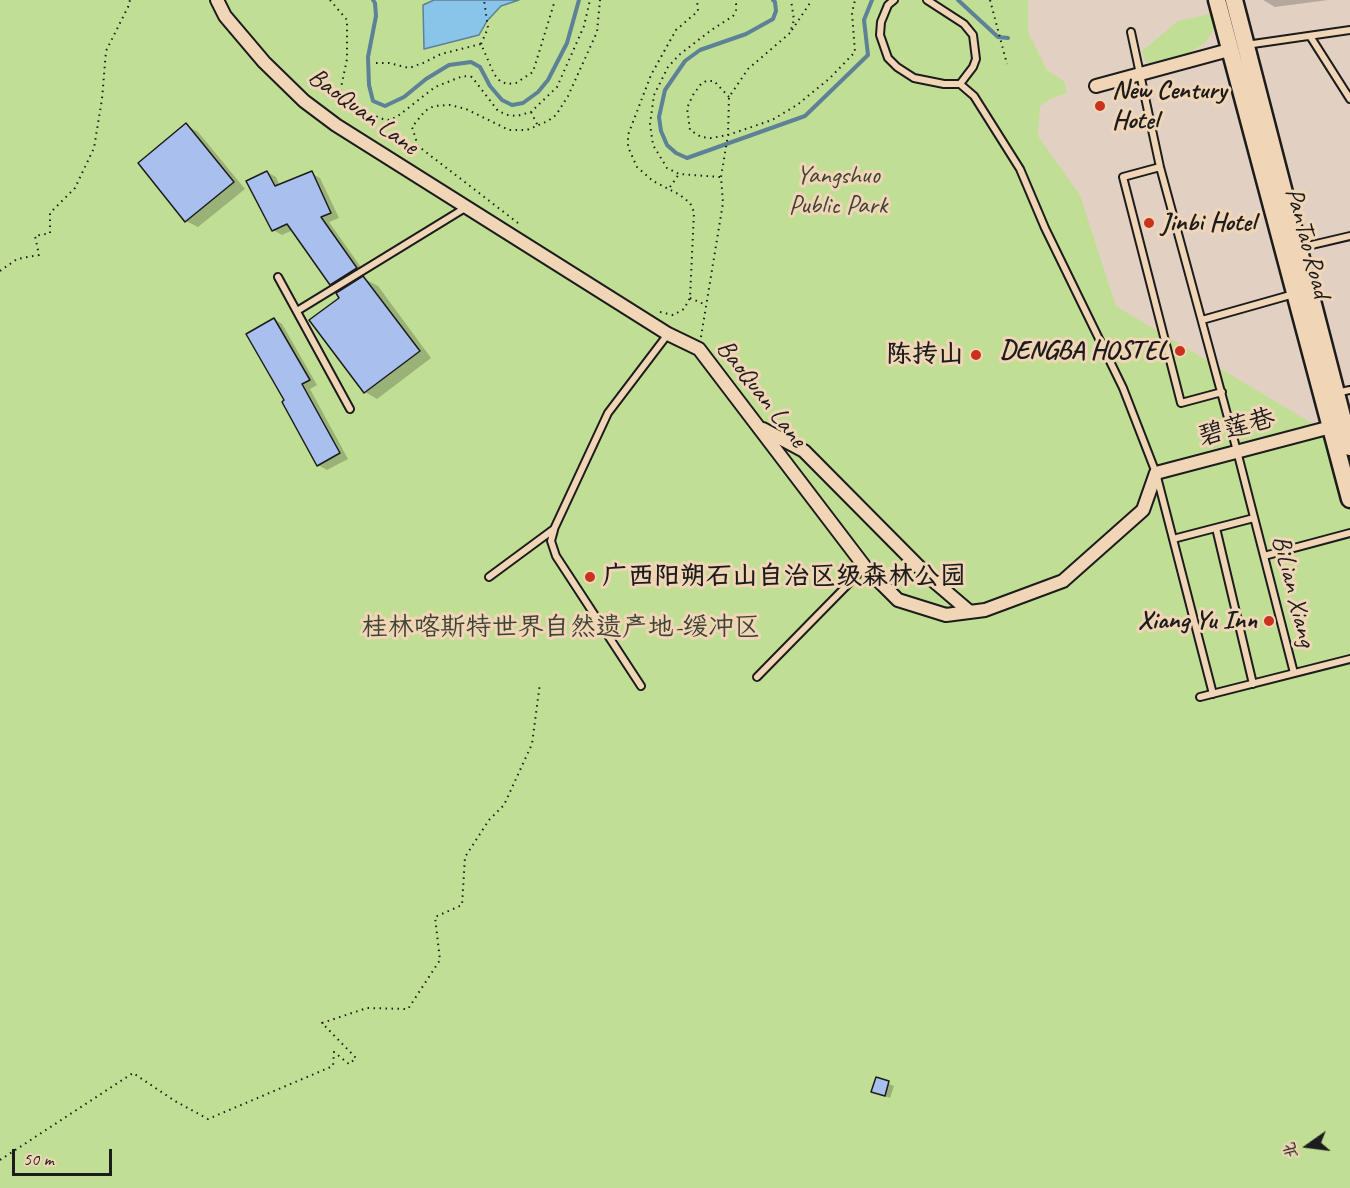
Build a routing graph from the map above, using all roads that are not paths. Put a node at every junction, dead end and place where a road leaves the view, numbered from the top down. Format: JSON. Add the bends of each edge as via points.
{"nodes":[{"id":1,"x":217,"y":0,"type":"edge"},
{"id":2,"x":894,"y":0,"type":"edge"},
{"id":3,"x":927,"y":0,"type":"edge"},
{"id":4,"x":1217,"y":0,"type":"edge"},
{"id":5,"x":1234,"y":0,"type":"edge"},
{"id":6,"x":1350,"y":30,"type":"edge"},
{"id":7,"x":1131,"y":32,"type":"dead end"},
{"id":8,"x":1310,"y":36,"type":"junction"},
{"id":9,"x":1237,"y":47,"type":"junction"},
{"id":10,"x":1139,"y":74,"type":"junction"},
{"id":11,"x":960,"y":84,"type":"junction"},
{"id":12,"x":1095,"y":86,"type":"dead end"},
{"id":13,"x":1350,"y":99,"type":"edge"},
{"id":14,"x":1161,"y":166,"type":"junction"},
{"id":15,"x":465,"y":208,"type":"junction"},
{"id":16,"x":1350,"y":236,"type":"edge"},
{"id":17,"x":1298,"y":248,"type":"junction"},
{"id":18,"x":278,"y":277,"type":"dead end"},
{"id":19,"x":1294,"y":294,"type":"junction"},
{"id":20,"x":297,"y":311,"type":"junction"},
{"id":21,"x":1202,"y":320,"type":"junction"},
{"id":22,"x":668,"y":334,"type":"junction"},
{"id":23,"x":1221,"y":392,"type":"junction"},
{"id":24,"x":1343,"y":392,"type":"edge"},
{"id":25,"x":350,"y":409,"type":"dead end"},
{"id":26,"x":759,"y":427,"type":"junction"},
{"id":27,"x":1331,"y":427,"type":"junction"},
{"id":28,"x":1350,"y":447,"type":"edge"},
{"id":29,"x":1237,"y":451,"type":"junction"},
{"id":30,"x":1155,"y":473,"type":"junction"},
{"id":31,"x":1350,"y":499,"type":"edge"},
{"id":32,"x":1254,"y":518,"type":"junction"},
{"id":33,"x":1216,"y":528,"type":"junction"},
{"id":34,"x":554,"y":529,"type":"junction"},
{"id":35,"x":1350,"y":533,"type":"edge"},
{"id":36,"x":1173,"y":539,"type":"junction"},
{"id":37,"x":1264,"y":556,"type":"junction"},
{"id":38,"x":865,"y":567,"type":"junction"},
{"id":39,"x":489,"y":578,"type":"dead end"},
{"id":40,"x":970,"y":612,"type":"junction"},
{"id":41,"x":1350,"y":658,"type":"edge"},
{"id":42,"x":1294,"y":673,"type":"junction"},
{"id":43,"x":758,"y":677,"type":"dead end"},
{"id":44,"x":1253,"y":684,"type":"junction"},
{"id":45,"x":641,"y":686,"type":"dead end"},
{"id":46,"x":1213,"y":694,"type":"junction"},
{"id":47,"x":1200,"y":697,"type":"dead end"}],
"edges":[{"from":1,"to":15,"type":"street","name":"BaoQuan Lane","via":[[225,16],[264,62],[304,101]]},
{"from":2,"to":11,"type":"lane","via":[[884,13],[880,35],[888,58],[914,78]]},
{"from":3,"to":11,"type":"lane","via":[[964,24],[973,35],[974,67]]},
{"from":4,"to":9,"type":"main road","name":"PanTao Road"},
{"from":5,"to":9,"type":"main road","name":"PanTao Road"},
{"from":6,"to":8,"type":"lane"},
{"from":7,"to":10,"type":"lane","name":"BiLian Xiang"},
{"from":8,"to":9,"type":"lane"},
{"from":8,"to":13,"type":"lane"},
{"from":9,"to":10,"type":"street"},
{"from":9,"to":17,"type":"main road","name":"PanTao Road"},
{"from":9,"to":19,"type":"main road","name":"PanTao Road"},
{"from":10,"to":12,"type":"street"},
{"from":10,"to":14,"type":"lane","name":"BiLian Xiang"},
{"from":11,"to":30,"type":"lane","via":[[974,96],[1020,169],[1123,388]]},
{"from":14,"to":21,"type":"lane","name":"BiLian Xiang"},
{"from":14,"to":23,"type":"lane","via":[[1123,177],[1181,403]]},
{"from":15,"to":20,"type":"lane"},
{"from":15,"to":22,"type":"street","name":"BaoQuan Lane"},
{"from":16,"to":17,"type":"lane"},
{"from":17,"to":24,"type":"main road","name":"PanTao Road"},
{"from":18,"to":20,"type":"lane"},
{"from":19,"to":21,"type":"lane"},
{"from":19,"to":27,"type":"main road","name":"PanTao Road"},
{"from":20,"to":25,"type":"lane"},
{"from":21,"to":23,"type":"lane","name":"BiLian Xiang"},
{"from":22,"to":26,"type":"street","name":"BaoQuan Lane","via":[[699,349]]},
{"from":22,"to":34,"type":"lane","via":[[608,413]]},
{"from":23,"to":29,"type":"lane","name":"BiLian Xiang"},
{"from":24,"to":28,"type":"main road","name":"PanTao Road"},
{"from":26,"to":38,"type":"street","name":"BaoQuan Lane"},
{"from":26,"to":40,"type":"street","via":[[804,451],[928,577]]},
{"from":27,"to":29,"type":"street","name":"碧莲巷"},
{"from":27,"to":31,"type":"main road","name":"PanTao Road"},
{"from":29,"to":30,"type":"street","name":"碧莲巷"},
{"from":29,"to":32,"type":"lane","name":"BiLian Xiang"},
{"from":30,"to":36,"type":"lane"},
{"from":30,"to":40,"type":"street","name":"BaoQuan Lane","via":[[1143,510],[1063,581]]},
{"from":32,"to":33,"type":"lane","name":"BiLian Xiang"},
{"from":32,"to":37,"type":"lane","name":"BiLian Xiang"},
{"from":33,"to":36,"type":"lane","name":"BiLian Xiang"},
{"from":33,"to":44,"type":"lane"},
{"from":34,"to":39,"type":"lane"},
{"from":34,"to":45,"type":"lane","via":[[551,541],[556,556]]},
{"from":35,"to":37,"type":"lane"},
{"from":36,"to":46,"type":"lane"},
{"from":37,"to":42,"type":"lane","name":"BiLian Xiang"},
{"from":38,"to":40,"type":"street","name":"BaoQuan Lane","via":[[898,600],[946,615]]},
{"from":38,"to":43,"type":"lane"},
{"from":41,"to":42,"type":"lane","name":"BiLian Xiang"},
{"from":42,"to":44,"type":"lane","name":"BiLian Xiang"},
{"from":44,"to":46,"type":"lane","name":"BiLian Xiang"},
{"from":46,"to":47,"type":"lane","name":"BiLian Xiang"}]}
